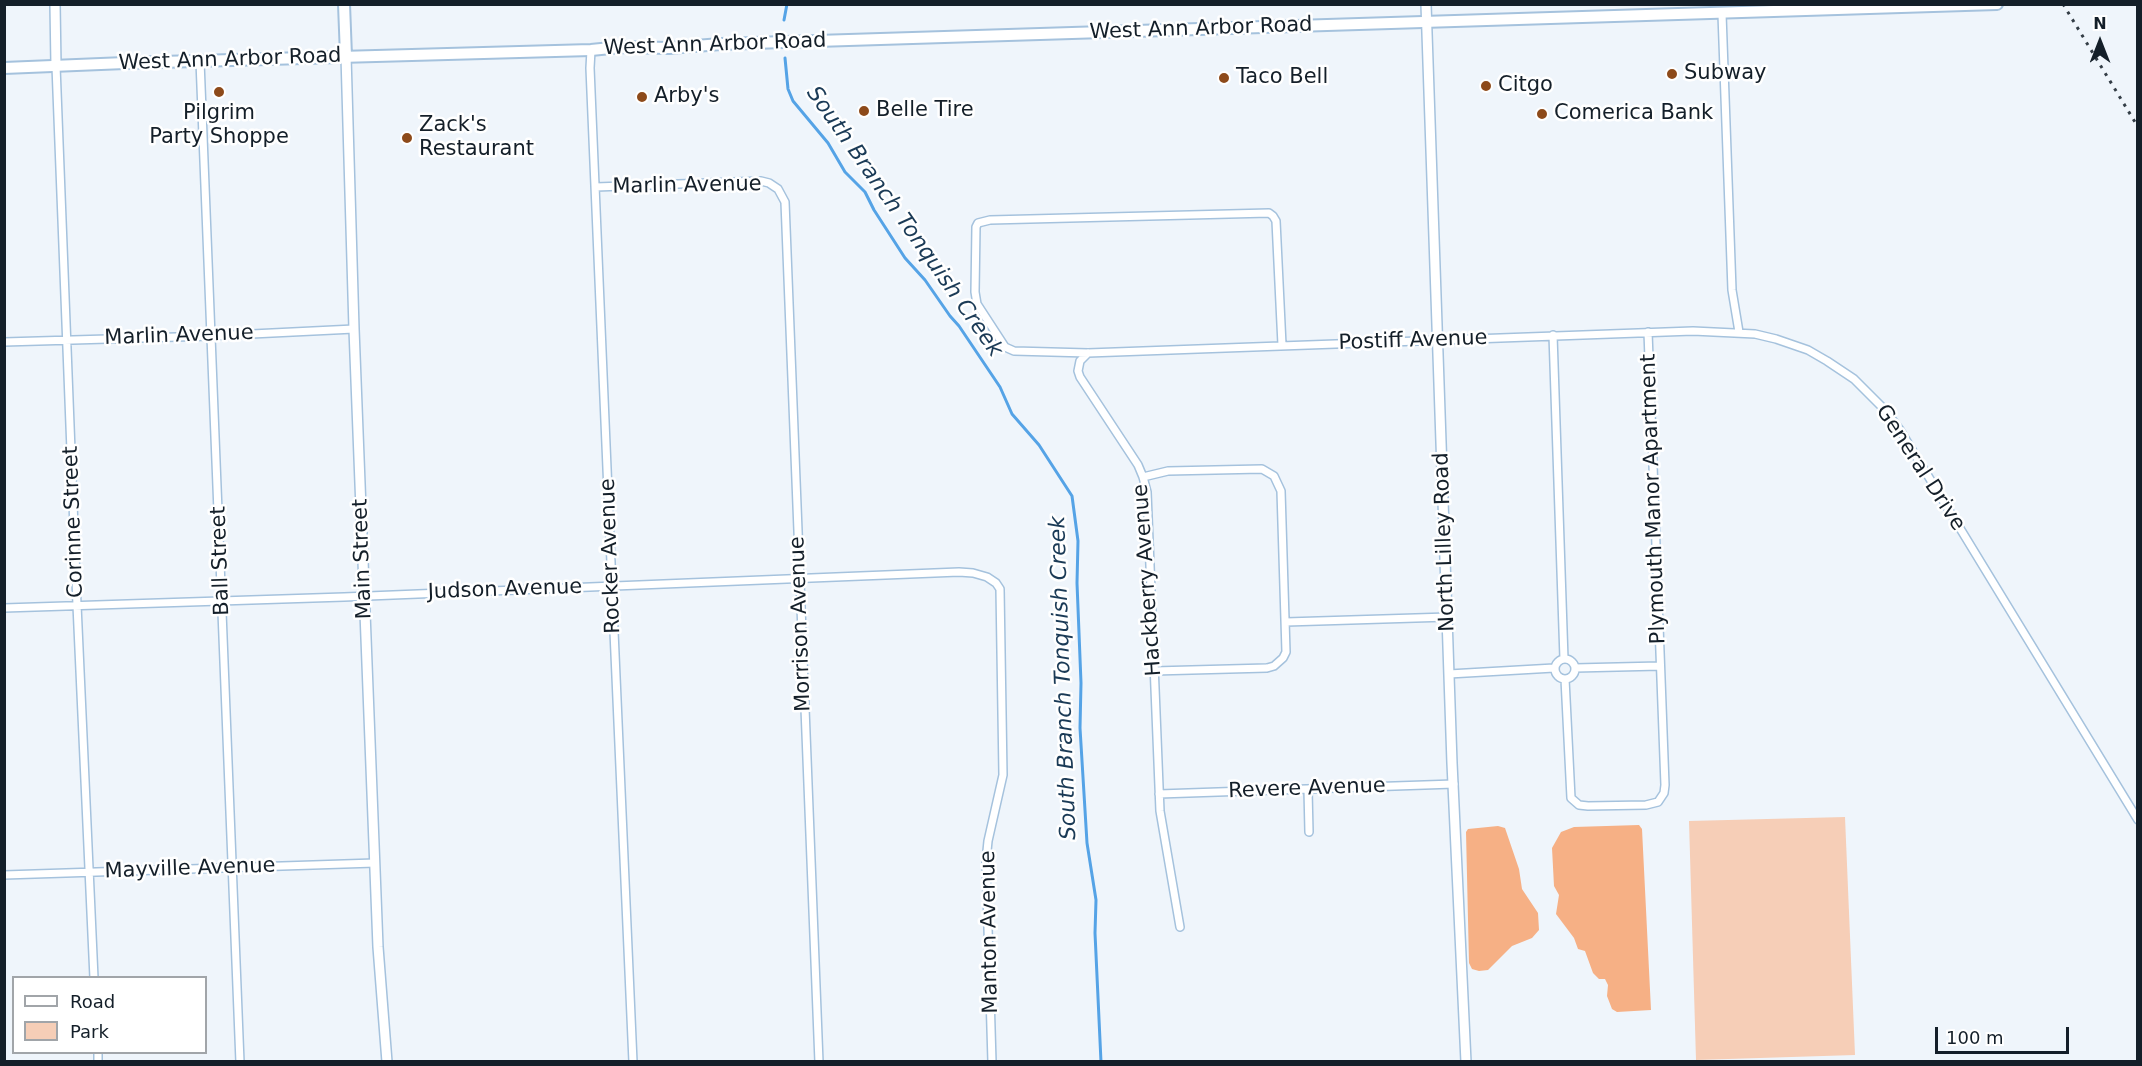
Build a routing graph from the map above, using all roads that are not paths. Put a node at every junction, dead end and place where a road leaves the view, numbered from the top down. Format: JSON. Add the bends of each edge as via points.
{"nodes":[{"id":1,"x":55,"y":4,"type":"edge"},
{"id":2,"x":344,"y":4,"type":"edge"},
{"id":3,"x":1426,"y":4,"type":"edge"},
{"id":4,"x":1997,"y":4,"type":"edge"},
{"id":5,"x":1722,"y":14,"type":"junction"},
{"id":6,"x":1426,"y":22,"type":"junction"},
{"id":7,"x":591,"y":50,"type":"junction"},
{"id":8,"x":346,"y":56,"type":"junction"},
{"id":9,"x":200,"y":61,"type":"junction"},
{"id":10,"x":56,"y":66,"type":"junction"},
{"id":11,"x":4,"y":68,"type":"edge"},
{"id":12,"x":596,"y":187,"type":"junction"},
{"id":13,"x":778,"y":189,"type":"joint"},
{"id":14,"x":354,"y":329,"type":"junction"},
{"id":15,"x":1648,"y":332,"type":"junction"},
{"id":16,"x":1739,"y":332,"type":"junction"},
{"id":17,"x":1553,"y":335,"type":"junction"},
{"id":18,"x":211,"y":336,"type":"junction"},
{"id":19,"x":67,"y":339,"type":"junction"},
{"id":20,"x":1438,"y":341,"type":"junction"},
{"id":21,"x":4,"y":342,"type":"edge"},
{"id":22,"x":1282,"y":345,"type":"junction"},
{"id":23,"x":1088,"y":353,"type":"junction"},
{"id":24,"x":1143,"y":477,"type":"junction"},
{"id":25,"x":800,"y":578,"type":"junction"},
{"id":26,"x":612,"y":586,"type":"junction"},
{"id":27,"x":1000,"y":589,"type":"joint"},
{"id":28,"x":365,"y":596,"type":"junction"},
{"id":29,"x":223,"y":601,"type":"junction"},
{"id":30,"x":77,"y":605,"type":"junction"},
{"id":31,"x":4,"y":608,"type":"edge"},
{"id":32,"x":1448,"y":617,"type":"junction"},
{"id":33,"x":1286,"y":622,"type":"junction"},
{"id":34,"x":1564,"y":658,"type":"junction"},
{"id":35,"x":1660,"y":666,"type":"junction"},
{"id":36,"x":1554,"y":668,"type":"junction"},
{"id":37,"x":1575,"y":668,"type":"junction"},
{"id":38,"x":1154,"y":670,"type":"junction"},
{"id":39,"x":1449,"y":674,"type":"junction"},
{"id":40,"x":1565,"y":679,"type":"junction"},
{"id":41,"x":1454,"y":784,"type":"junction"},
{"id":42,"x":1308,"y":790,"type":"junction"},
{"id":43,"x":1159,"y":794,"type":"junction"},
{"id":44,"x":2138,"y":820,"type":"edge"},
{"id":45,"x":1309,"y":832,"type":"dead end"},
{"id":46,"x":375,"y":863,"type":"junction"},
{"id":47,"x":232,"y":868,"type":"junction"},
{"id":48,"x":88,"y":872,"type":"junction"},
{"id":49,"x":4,"y":875,"type":"edge"},
{"id":50,"x":1180,"y":927,"type":"dead end"},
{"id":51,"x":94,"y":976,"type":"edge"},
{"id":52,"x":240,"y":1062,"type":"edge"},
{"id":53,"x":387,"y":1062,"type":"edge"},
{"id":54,"x":633,"y":1062,"type":"edge"},
{"id":55,"x":819,"y":1062,"type":"edge"},
{"id":56,"x":992,"y":1062,"type":"edge"},
{"id":57,"x":1466,"y":1062,"type":"edge"}],
"edges":[{"from":1,"to":10,"type":"street"},
{"from":2,"to":8,"type":"main road"},
{"from":3,"to":6,"type":"street","name":"North Lilley Road"},
{"from":4,"to":5,"type":"main road","name":"West Ann Arbor Road"},
{"from":5,"to":6,"type":"main road","name":"West Ann Arbor Road"},
{"from":5,"to":16,"type":"street","via":[[1732,290]]},
{"from":6,"to":7,"type":"main road","name":"West Ann Arbor Road"},
{"from":6,"to":20,"type":"street","name":"North Lilley Road"},
{"from":7,"to":8,"type":"main road","name":"West Ann Arbor Road"},
{"from":7,"to":12,"type":"street","name":"Rocker Avenue"},
{"from":8,"to":9,"type":"main road","name":"West Ann Arbor Road"},
{"from":8,"to":14,"type":"street","name":"Main Street"},
{"from":9,"to":10,"type":"main road","name":"West Ann Arbor Road"},
{"from":9,"to":18,"type":"street","name":"Ball Street"},
{"from":10,"to":11,"type":"main road","name":"West Ann Arbor Road"},
{"from":10,"to":19,"type":"street","name":"Corinne Street"},
{"from":12,"to":13,"type":"street","name":"Marlin Avenue","via":[[761,182]]},
{"from":12,"to":26,"type":"street","name":"Rocker Avenue"},
{"from":13,"to":25,"type":"street","name":"Morrison Avenue","via":[[786,209]]},
{"from":14,"to":18,"type":"street","name":"Marlin Avenue"},
{"from":14,"to":28,"type":"street","name":"Main Street"},
{"from":15,"to":16,"type":"street","name":"Postiff Avenue"},
{"from":15,"to":17,"type":"street","name":"Postiff Avenue"},
{"from":15,"to":35,"type":"street","name":"Plymouth Manor Apartment"},
{"from":16,"to":44,"type":"street","name":"General Drive","via":[[1776,339],[1825,359],[1854,379],[1885,410]]},
{"from":17,"to":20,"type":"street","name":"Postiff Avenue"},
{"from":17,"to":34,"type":"street"},
{"from":18,"to":19,"type":"street","name":"Marlin Avenue"},
{"from":18,"to":29,"type":"street","name":"Ball Street"},
{"from":19,"to":21,"type":"street","name":"Marlin Avenue"},
{"from":19,"to":30,"type":"street","name":"Corinne Street"},
{"from":20,"to":22,"type":"street","name":"Postiff Avenue"},
{"from":20,"to":32,"type":"street","name":"North Lilley Road"},
{"from":22,"to":23,"type":"street","name":"Postiff Avenue"},
{"from":22,"to":23,"type":"street","name":"Postiff Avenue","via":[[1276,221],[1269,213],[990,219],[978,223],[977,304],[1005,347],[1014,351]]},
{"from":23,"to":24,"type":"street","name":"Hackberry Avenue","via":[[1080,361],[1080,377]]},
{"from":24,"to":33,"type":"street","via":[[1168,471],[1244,469],[1262,469],[1275,476],[1281,491]]},
{"from":24,"to":38,"type":"street","name":"Hackberry Avenue","via":[[1147,492]]},
{"from":25,"to":26,"type":"street","name":"Judson Avenue"},
{"from":25,"to":27,"type":"street","name":"Judson Avenue","via":[[972,573],[987,577]]},
{"from":25,"to":55,"type":"street","name":"Morrison Avenue"},
{"from":26,"to":28,"type":"street","name":"Judson Avenue"},
{"from":26,"to":54,"type":"street","name":"Rocker Avenue"},
{"from":27,"to":56,"type":"street","name":"Manton Avenue","via":[[1003,775],[986,861]]},
{"from":28,"to":29,"type":"street","name":"Judson Avenue"},
{"from":28,"to":46,"type":"street","name":"Main Street"},
{"from":29,"to":30,"type":"street","name":"Judson Avenue"},
{"from":29,"to":47,"type":"street","name":"Ball Street"},
{"from":30,"to":31,"type":"street","name":"Judson Avenue"},
{"from":30,"to":48,"type":"street","name":"Corinne Street"},
{"from":32,"to":33,"type":"street"},
{"from":32,"to":39,"type":"street","name":"North Lilley Road"},
{"from":33,"to":38,"type":"street","via":[[1287,652],[1274,666]]},
{"from":34,"to":36,"type":"street"},
{"from":34,"to":37,"type":"street"},
{"from":35,"to":37,"type":"street","name":"Plymouth Manor Apartment"},
{"from":35,"to":40,"type":"street","name":"Plymouth Manor Apartment","via":[[1665,785],[1661,799],[1646,805],[1588,806],[1571,798]]},
{"from":36,"to":39,"type":"street"},
{"from":36,"to":40,"type":"street","via":[[1556,675]]},
{"from":37,"to":40,"type":"street"},
{"from":38,"to":43,"type":"street","name":"Hackberry Avenue"},
{"from":39,"to":41,"type":"street","name":"North Lilley Road"},
{"from":41,"to":42,"type":"street","name":"Revere Avenue"},
{"from":41,"to":57,"type":"street","name":"North Lilley Road"},
{"from":42,"to":43,"type":"street","name":"Revere Avenue"},
{"from":42,"to":45,"type":"street"},
{"from":43,"to":50,"type":"street","name":"Hackberry Avenue","via":[[1161,826]]},
{"from":46,"to":47,"type":"street","name":"Mayville Avenue"},
{"from":46,"to":53,"type":"street","name":"Main Street"},
{"from":47,"to":48,"type":"street","name":"Mayville Avenue"},
{"from":47,"to":52,"type":"street","name":"Ball Street"},
{"from":48,"to":49,"type":"street","name":"Mayville Avenue"},
{"from":48,"to":51,"type":"street","name":"Corinne Street"}]}
